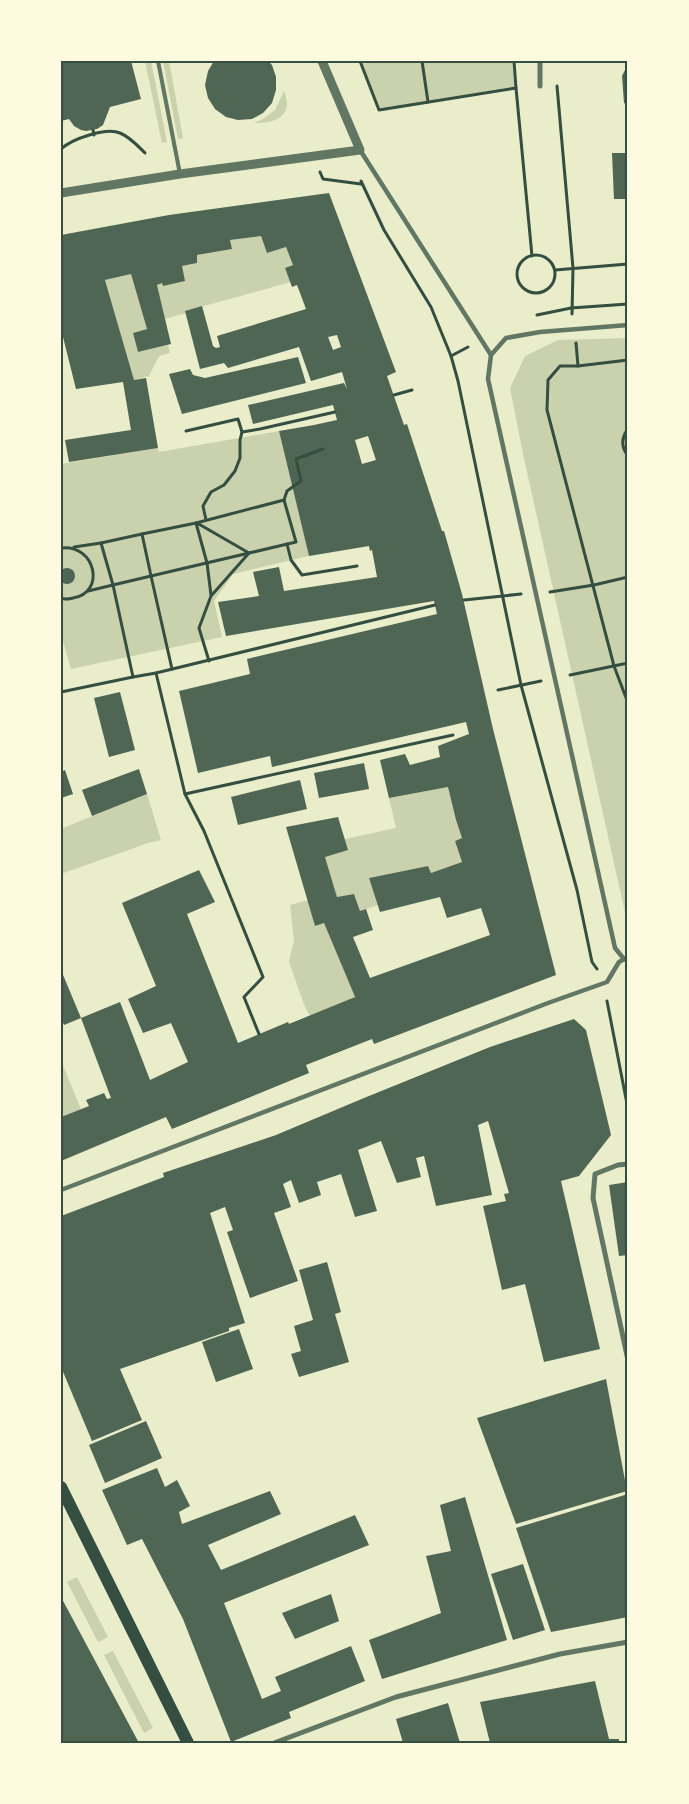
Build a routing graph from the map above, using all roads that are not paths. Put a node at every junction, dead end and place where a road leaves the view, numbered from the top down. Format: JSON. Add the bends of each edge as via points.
{"nodes":[{"id":1,"x":158,"y":61,"type":"edge"},
{"id":2,"x":322,"y":61,"type":"edge"},
{"id":3,"x":540,"y":61,"type":"edge"},
{"id":4,"x":540,"y":86,"type":"dead end"},
{"id":5,"x":360,"y":150,"type":"junction"},
{"id":6,"x":180,"y":174,"type":"junction"},
{"id":7,"x":61,"y":193,"type":"edge"},
{"id":8,"x":628,"y":325,"type":"edge"},
{"id":9,"x":491,"y":355,"type":"junction"},
{"id":10,"x":626,"y":958,"type":"edge"},
{"id":11,"x":628,"y":1164,"type":"edge"},
{"id":12,"x":61,"y":1190,"type":"edge"},
{"id":13,"x":628,"y":1360,"type":"edge"},
{"id":14,"x":61,"y":1487,"type":"edge"},
{"id":15,"x":628,"y":1642,"type":"edge"},
{"id":16,"x":188,"y":1743,"type":"edge"},
{"id":17,"x":274,"y":1743,"type":"edge"}],
"edges":[{"from":1,"to":6,"type":"lane"},
{"from":2,"to":5,"type":"street"},
{"from":3,"to":4,"type":"street"},
{"from":5,"to":6,"type":"street"},
{"from":5,"to":9,"type":"street"},
{"from":6,"to":7,"type":"street"},
{"from":8,"to":9,"type":"street","via":[[506,338]]},
{"from":9,"to":10,"type":"street","via":[[490,389],[615,948]]},
{"from":10,"to":12,"type":"street","via":[[619,962],[607,982]]},
{"from":11,"to":13,"type":"street","via":[[595,1174],[593,1198]]},
{"from":14,"to":16,"type":"main road"},
{"from":15,"to":17,"type":"street","via":[[560,1654],[396,1697]]}]}
